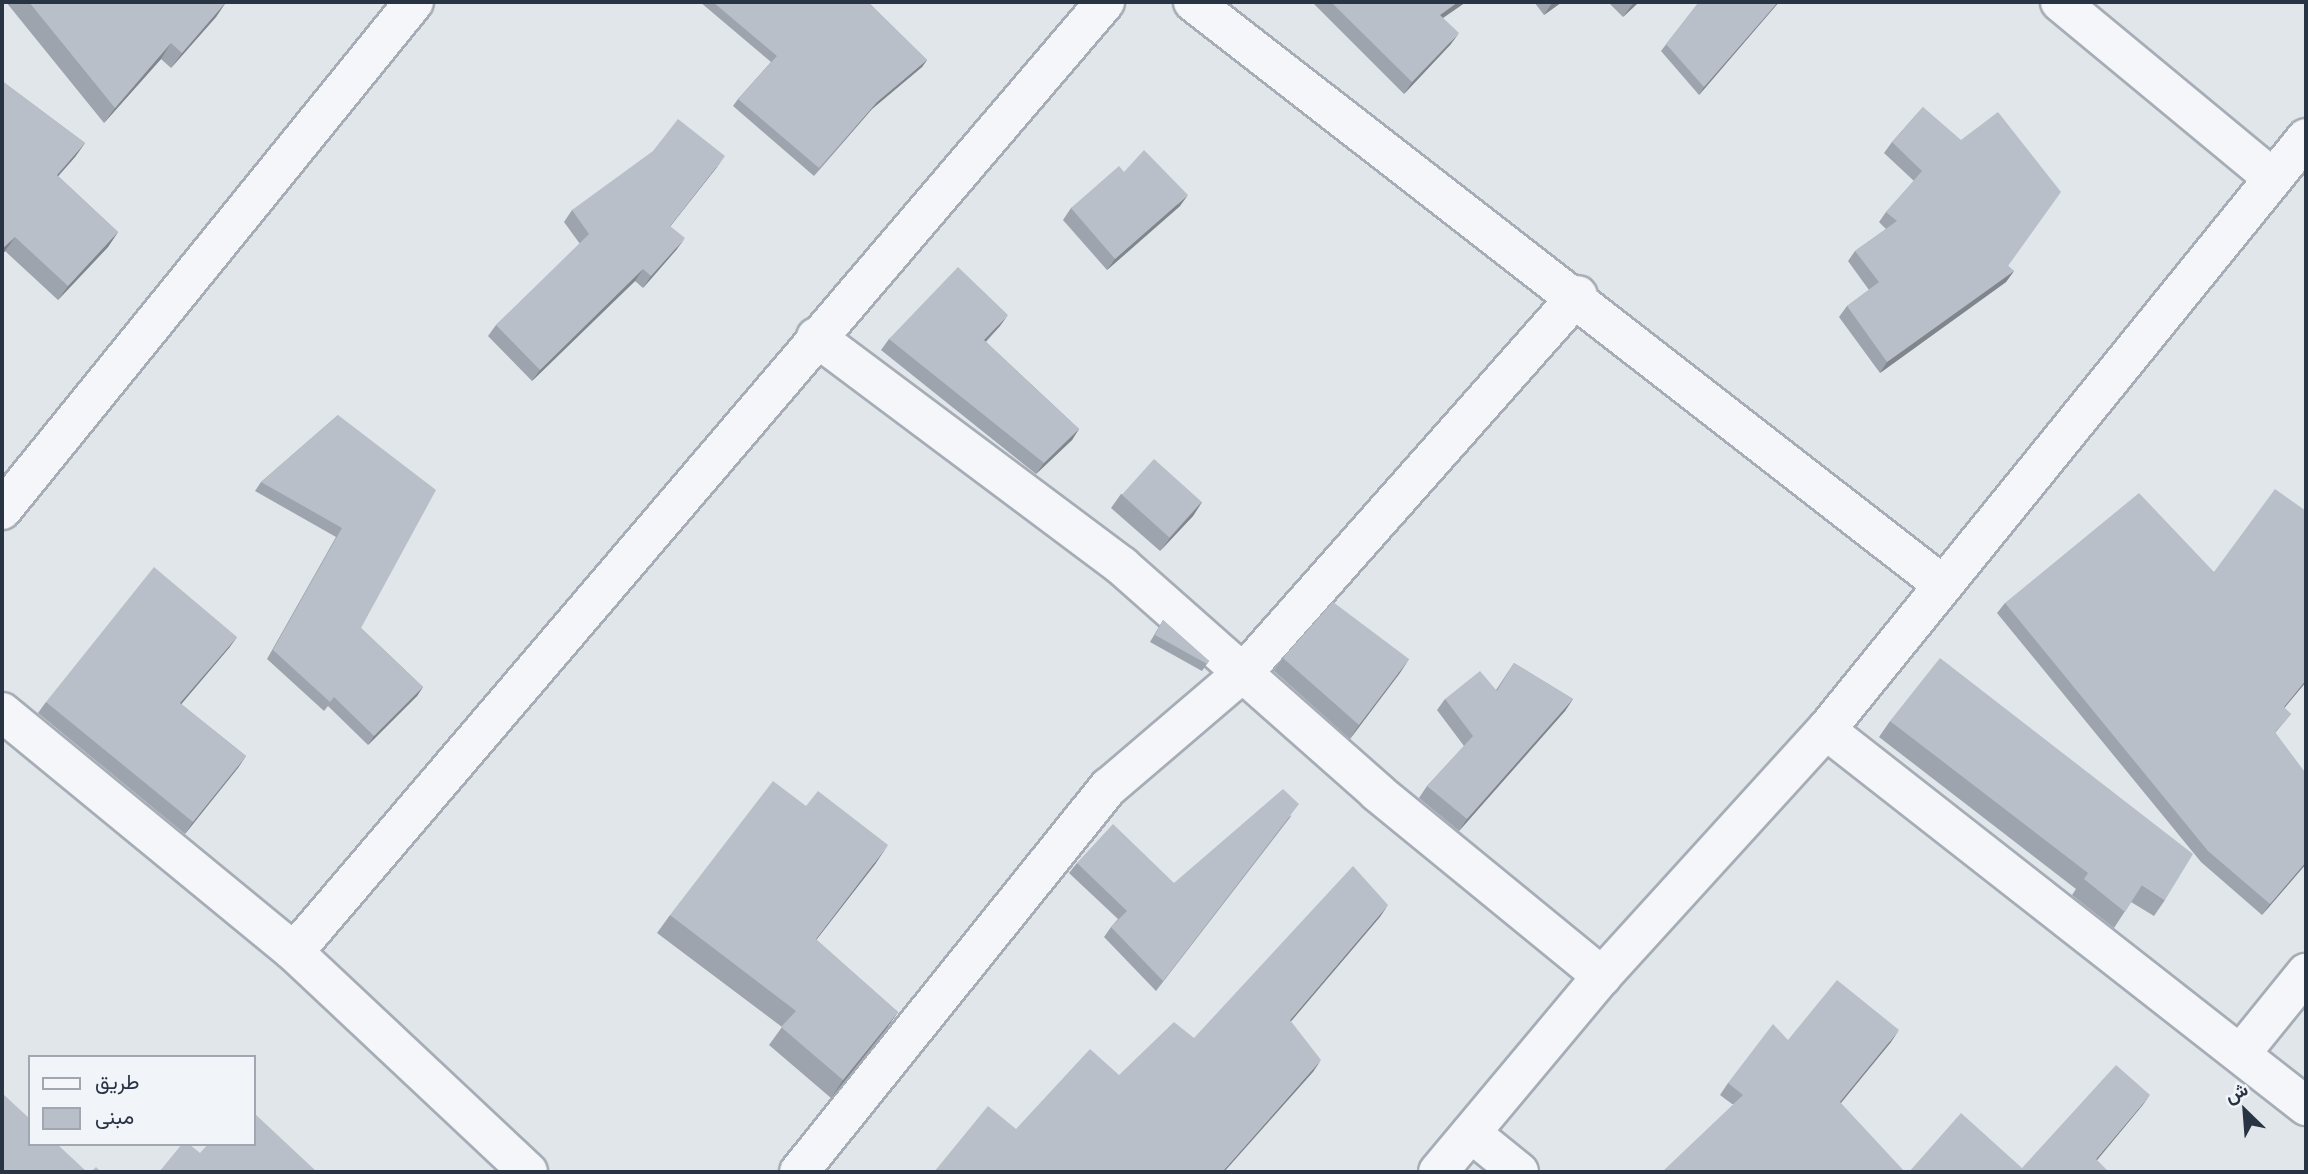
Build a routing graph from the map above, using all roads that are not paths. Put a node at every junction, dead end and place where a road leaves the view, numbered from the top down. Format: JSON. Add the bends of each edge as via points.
{"nodes":[{"id":1,"x":414,"y":2,"type":"edge"},
{"id":2,"x":1105,"y":2,"type":"edge"},
{"id":3,"x":1194,"y":2,"type":"edge"},
{"id":4,"x":2060,"y":2,"type":"edge"},
{"id":5,"x":2306,"y":138,"type":"edge"},
{"id":6,"x":2273,"y":178,"type":"junction"},
{"id":7,"x":1578,"y":295,"type":"junction"},
{"id":8,"x":816,"y":337,"type":"junction"},
{"id":9,"x":2,"y":510,"type":"edge"},
{"id":10,"x":1943,"y":585,"type":"junction"},
{"id":11,"x":1245,"y":671,"type":"junction"},
{"id":12,"x":2,"y":712,"type":"edge"},
{"id":13,"x":1826,"y":730,"type":"junction"},
{"id":14,"x":294,"y":952,"type":"junction"},
{"id":15,"x":2306,"y":973,"type":"edge"},
{"id":16,"x":1602,"y":976,"type":"junction"},
{"id":17,"x":2242,"y":1052,"type":"junction"},
{"id":18,"x":2306,"y":1106,"type":"edge"},
{"id":19,"x":1471,"y":1133,"type":"junction"},
{"id":20,"x":528,"y":1172,"type":"edge"},
{"id":21,"x":799,"y":1172,"type":"edge"},
{"id":22,"x":1438,"y":1172,"type":"edge"},
{"id":23,"x":1519,"y":1172,"type":"edge"}],
"edges":[{"from":1,"to":9,"type":"street"},
{"from":2,"to":8,"type":"street"},
{"from":3,"to":7,"type":"street"},
{"from":4,"to":6,"type":"street"},
{"from":5,"to":6,"type":"street"},
{"from":6,"to":10,"type":"street"},
{"from":7,"to":10,"type":"street"},
{"from":7,"to":11,"type":"street"},
{"from":8,"to":11,"type":"street","via":[[1122,566]]},
{"from":8,"to":14,"type":"street"},
{"from":10,"to":13,"type":"street"},
{"from":11,"to":16,"type":"street","via":[[1377,792]]},
{"from":11,"to":21,"type":"street","via":[[1109,786]]},
{"from":12,"to":14,"type":"street"},
{"from":13,"to":16,"type":"street"},
{"from":13,"to":17,"type":"street"},
{"from":14,"to":20,"type":"street"},
{"from":15,"to":17,"type":"street"},
{"from":16,"to":19,"type":"street"},
{"from":17,"to":18,"type":"street"},
{"from":19,"to":22,"type":"street"},
{"from":19,"to":23,"type":"street"}]}
